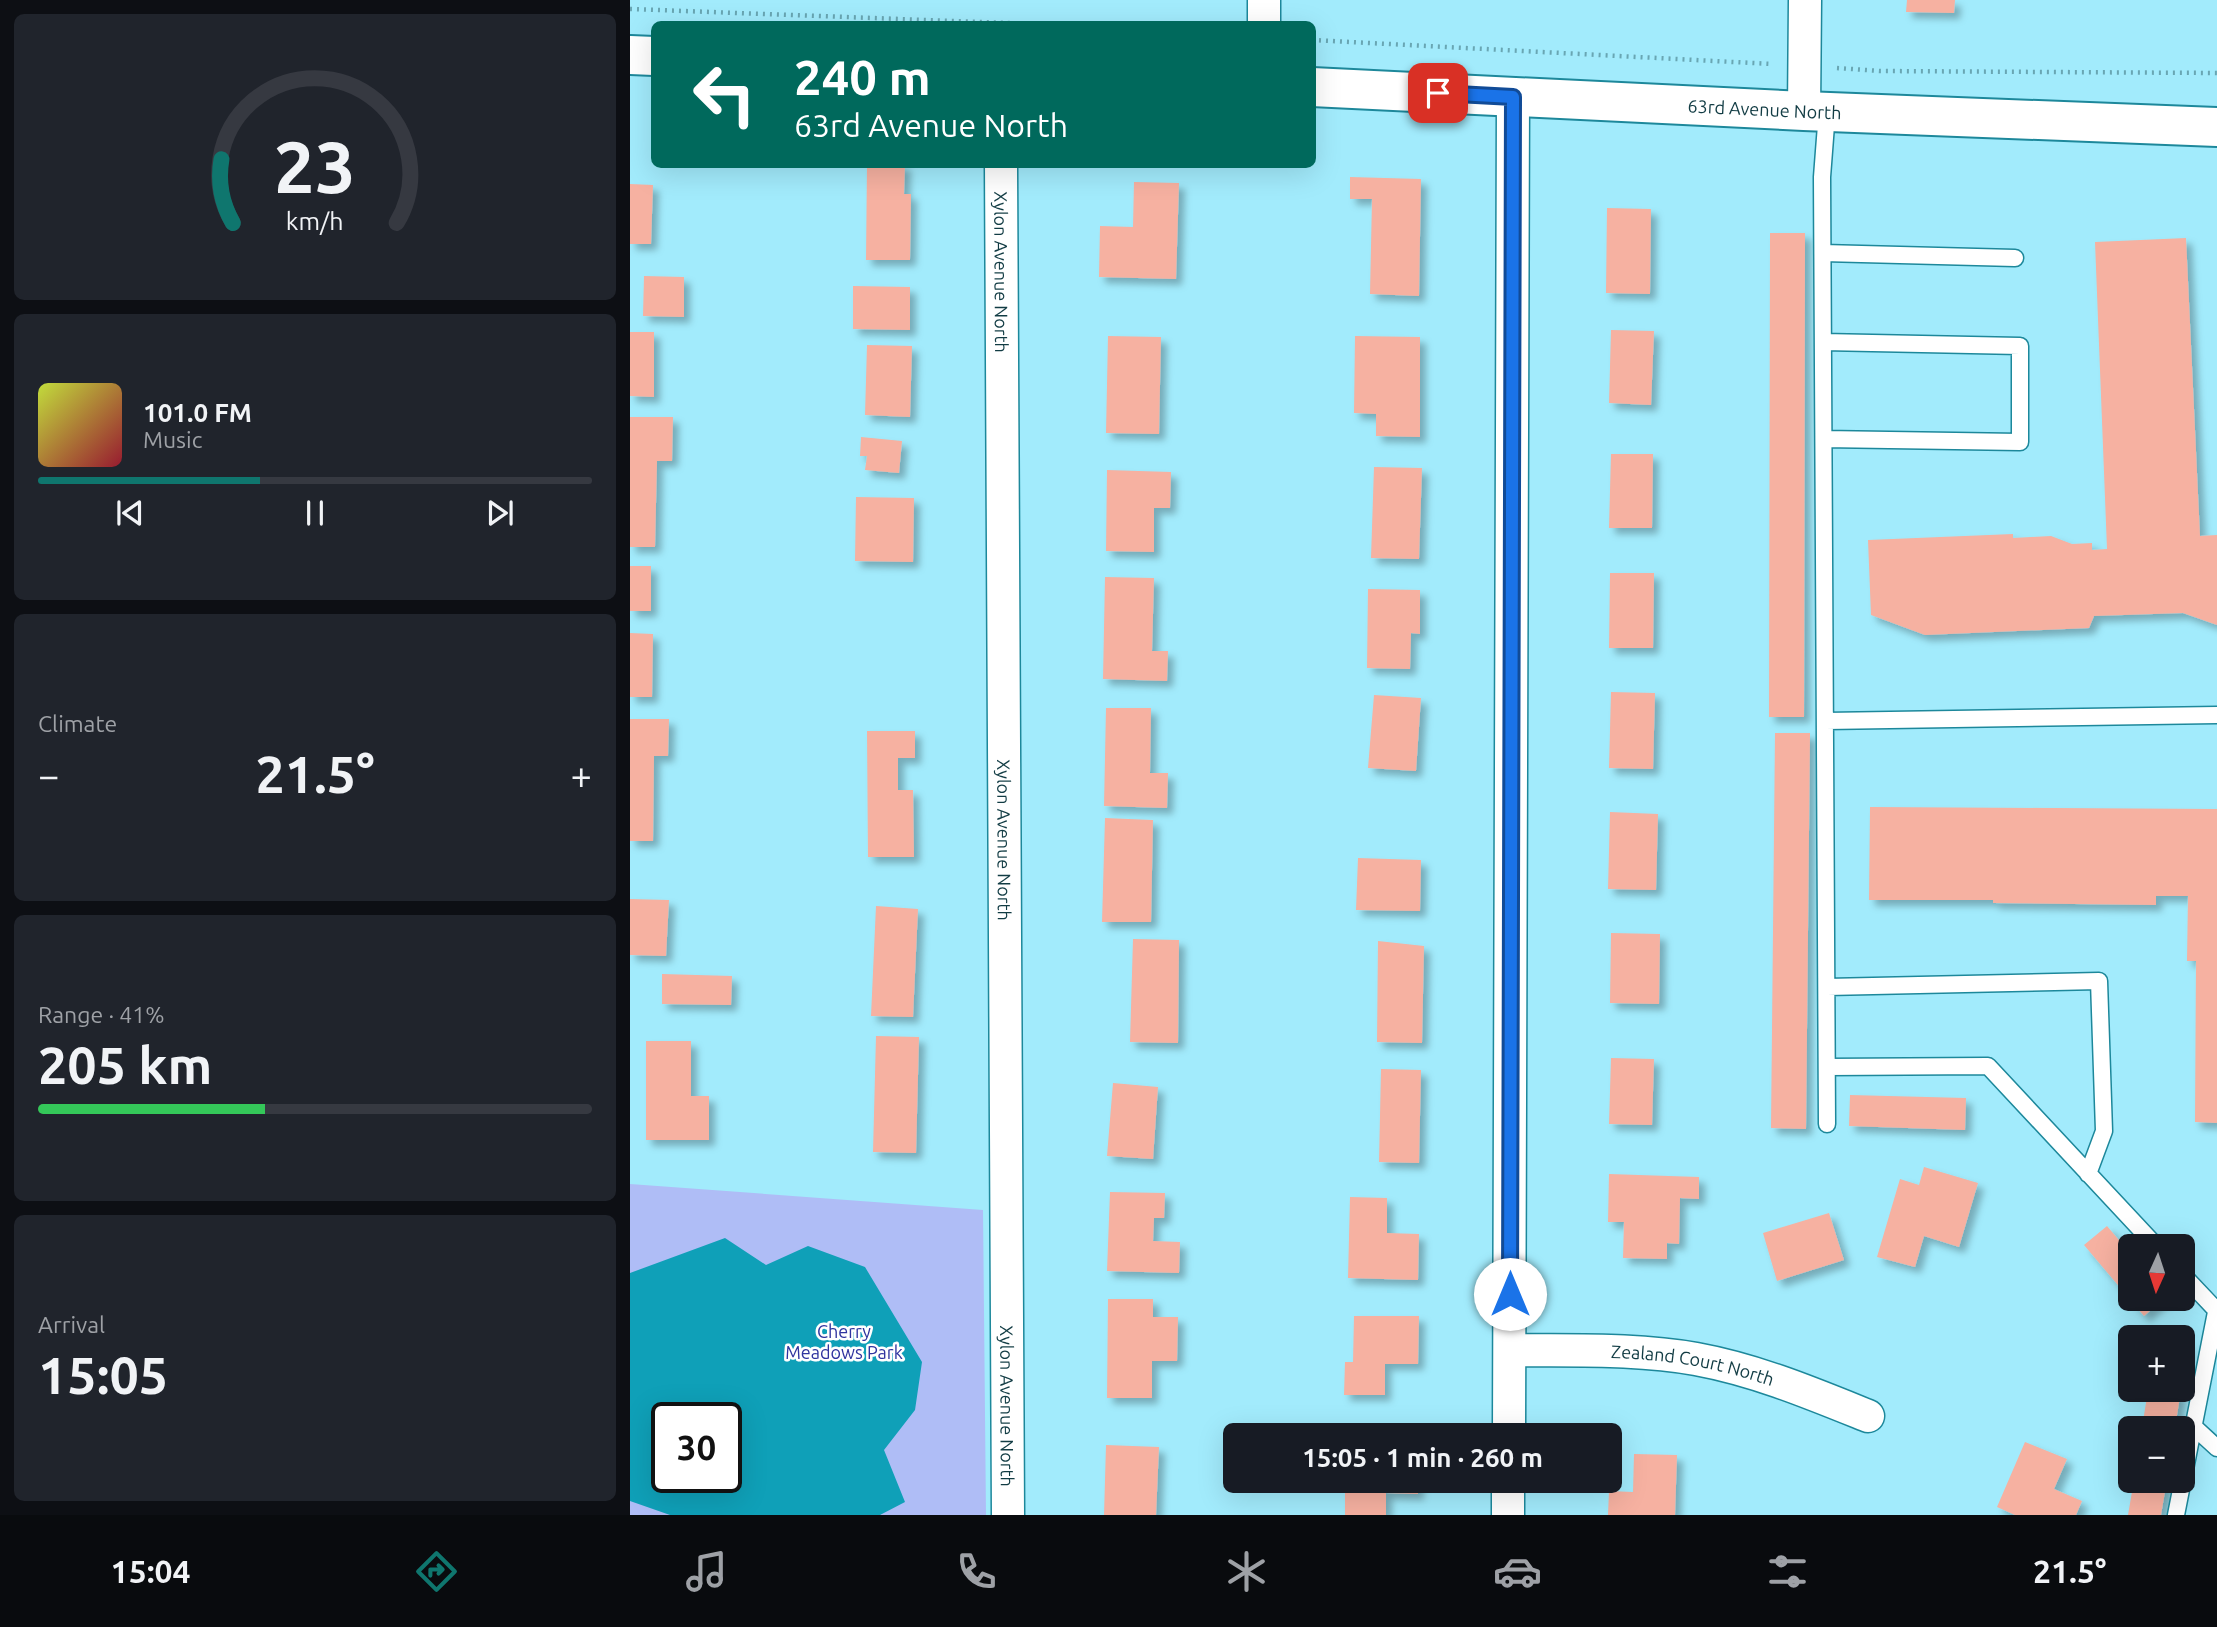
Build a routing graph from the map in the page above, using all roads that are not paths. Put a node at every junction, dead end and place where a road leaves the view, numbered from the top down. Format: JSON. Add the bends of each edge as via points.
{"nodes":[{"id":1,"x":1264,"y":0,"type":"edge"},
{"id":2,"x":1805,"y":0,"type":"edge"},
{"id":3,"x":1264,"y":21,"type":"edge"},
{"id":4,"x":630,"y":55,"type":"edge"},
{"id":5,"x":651,"y":56,"type":"edge"},
{"id":6,"x":1316,"y":87,"type":"edge"},
{"id":7,"x":1513,"y":97,"type":"junction"},
{"id":8,"x":1816,"y":111,"type":"junction"},
{"id":9,"x":2217,"y":127,"type":"edge"},
{"id":10,"x":1001,"y":168,"type":"edge"},
{"id":11,"x":1823,"y":253,"type":"junction"},
{"id":12,"x":2015,"y":258,"type":"dead end"},
{"id":13,"x":1823,"y":342,"type":"junction"},
{"id":14,"x":1824,"y":439,"type":"junction"},
{"id":15,"x":2217,"y":715,"type":"edge"},
{"id":16,"x":1825,"y":721,"type":"junction"},
{"id":17,"x":1827,"y":987,"type":"junction"},
{"id":18,"x":1827,"y":1067,"type":"junction"},
{"id":19,"x":1827,"y":1124,"type":"dead end"},
{"id":20,"x":2088,"y":1174,"type":"junction"},
{"id":21,"x":2145,"y":1234,"type":"edge"},
{"id":22,"x":2195,"y":1287,"type":"edge"},
{"id":23,"x":2216,"y":1309,"type":"edge"},
{"id":24,"x":1510,"y":1350,"type":"junction"},
{"id":25,"x":1867,"y":1416,"type":"dead end"},
{"id":26,"x":2195,"y":1416,"type":"edge"},
{"id":27,"x":1509,"y":1423,"type":"edge"},
{"id":28,"x":2195,"y":1428,"type":"edge"},
{"id":29,"x":2217,"y":1448,"type":"edge"},
{"id":30,"x":1508,"y":1493,"type":"edge"},
{"id":31,"x":2180,"y":1493,"type":"edge"},
{"id":32,"x":1008,"y":1515,"type":"edge"},
{"id":33,"x":1508,"y":1515,"type":"edge"},
{"id":34,"x":2176,"y":1515,"type":"edge"}],
"edges":[{"from":1,"to":3,"type":"street"},
{"from":2,"to":8,"type":"street","via":[[1805,65]]},
{"from":4,"to":5,"type":"street"},
{"from":6,"to":7,"type":"street","name":"63rd Avenue North"},
{"from":7,"to":8,"type":"street","name":"63rd Avenue North"},
{"from":7,"to":24,"type":"street"},
{"from":8,"to":9,"type":"street","name":"63rd Avenue North"},
{"from":8,"to":11,"type":"lane"},
{"from":10,"to":32,"type":"street","name":"Xylon Avenue North"},
{"from":11,"to":12,"type":"lane"},
{"from":11,"to":13,"type":"lane"},
{"from":13,"to":14,"type":"lane"},
{"from":13,"to":14,"type":"lane","via":[[2020,346],[2020,442]]},
{"from":14,"to":16,"type":"lane"},
{"from":15,"to":16,"type":"lane"},
{"from":16,"to":17,"type":"lane"},
{"from":17,"to":18,"type":"lane"},
{"from":17,"to":20,"type":"lane","via":[[2099,981],[2104,1132]]},
{"from":18,"to":19,"type":"lane"},
{"from":18,"to":20,"type":"lane","via":[[1988,1066]]},
{"from":20,"to":21,"type":"lane"},
{"from":22,"to":23,"type":"lane"},
{"from":23,"to":26,"type":"lane"},
{"from":24,"to":25,"type":"street","name":"Zealand Court North","via":[[1616,1351],[1695,1358],[1772,1377]]},
{"from":24,"to":27,"type":"street"},
{"from":28,"to":29,"type":"lane"},
{"from":30,"to":33,"type":"street"},
{"from":31,"to":34,"type":"lane"}]}
